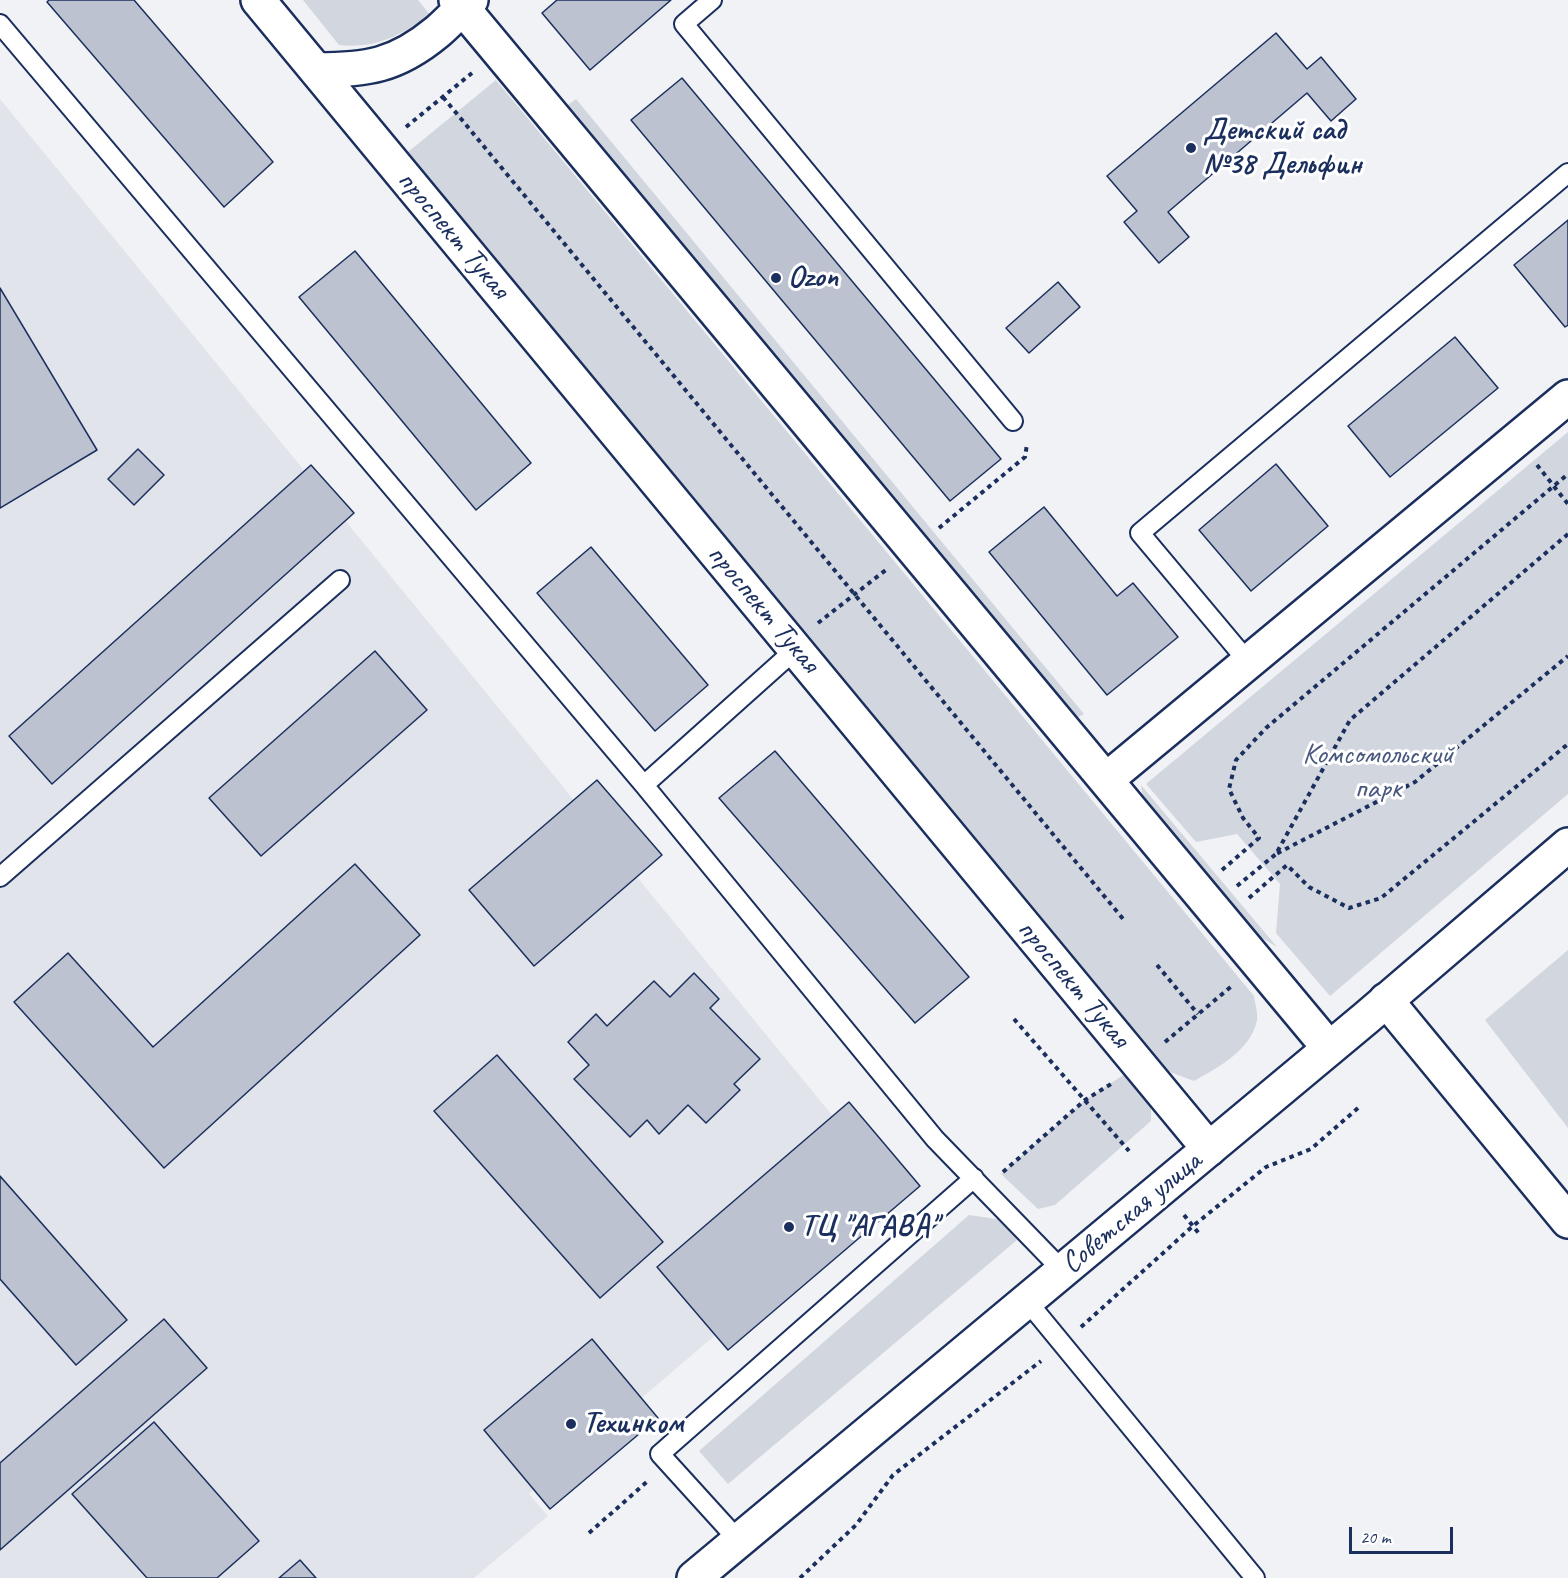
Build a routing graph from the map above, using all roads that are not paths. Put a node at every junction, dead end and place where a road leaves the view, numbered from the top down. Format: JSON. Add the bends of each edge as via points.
{"nodes":[{"id":1,"x":258,"y":0,"type":"edge"},
{"id":2,"x":712,"y":0,"type":"edge"},
{"id":3,"x":463,"y":2,"type":"edge"},
{"id":4,"x":0,"y":24,"type":"edge"},
{"id":5,"x":316,"y":70,"type":"junction"},
{"id":6,"x":1568,"y":173,"type":"edge"},
{"id":7,"x":1568,"y":397,"type":"edge"},
{"id":8,"x":1013,"y":421,"type":"road end"},
{"id":9,"x":340,"y":580,"type":"dead end"},
{"id":10,"x":805,"y":638,"type":"junction"},
{"id":11,"x":1249,"y":663,"type":"junction"},
{"id":12,"x":1107,"y":780,"type":"junction"},
{"id":13,"x":644,"y":785,"type":"junction"},
{"id":14,"x":1568,"y":846,"type":"edge"},
{"id":15,"x":0,"y":877,"type":"edge"},
{"id":16,"x":1386,"y":1000,"type":"junction"},
{"id":17,"x":1329,"y":1048,"type":"junction"},
{"id":18,"x":1209,"y":1149,"type":"junction"},
{"id":19,"x":974,"y":1178,"type":"junction"},
{"id":20,"x":1568,"y":1221,"type":"edge"},
{"id":21,"x":1063,"y":1271,"type":"junction"},
{"id":22,"x":1027,"y":1301,"type":"junction"},
{"id":23,"x":739,"y":1541,"type":"junction"},
{"id":24,"x":694,"y":1578,"type":"edge"},
{"id":25,"x":1255,"y":1578,"type":"edge"}],
"edges":[{"from":1,"to":5,"type":"main road","name":"проспект Тукая"},
{"from":2,"to":8,"type":"lane","via":[[684,24]]},
{"from":3,"to":5,"type":"main road","via":[[423,42],[387,64],[361,70]]},
{"from":3,"to":12,"type":"main road"},
{"from":4,"to":13,"type":"lane"},
{"from":5,"to":10,"type":"main road","name":"проспект Тукая"},
{"from":6,"to":11,"type":"lane","via":[[1140,533]]},
{"from":7,"to":11,"type":"main road"},
{"from":9,"to":15,"type":"lane"},
{"from":10,"to":13,"type":"lane"},
{"from":10,"to":18,"type":"main road","name":"проспект Тукая"},
{"from":11,"to":12,"type":"main road"},
{"from":12,"to":17,"type":"main road"},
{"from":13,"to":19,"type":"lane","via":[[936,1139]]},
{"from":14,"to":16,"type":"main road","name":"Советская улица"},
{"from":16,"to":17,"type":"main road","name":"Советская улица"},
{"from":16,"to":20,"type":"main road"},
{"from":17,"to":18,"type":"main road","name":"Советская улица"},
{"from":18,"to":21,"type":"main road","name":"Советская улица"},
{"from":19,"to":21,"type":"lane"},
{"from":19,"to":23,"type":"lane","via":[[660,1454]]},
{"from":21,"to":22,"type":"main road","name":"Советская улица"},
{"from":22,"to":23,"type":"main road","name":"Советская улица"},
{"from":22,"to":25,"type":"lane"},
{"from":23,"to":24,"type":"main road","name":"Советская улица"}]}
